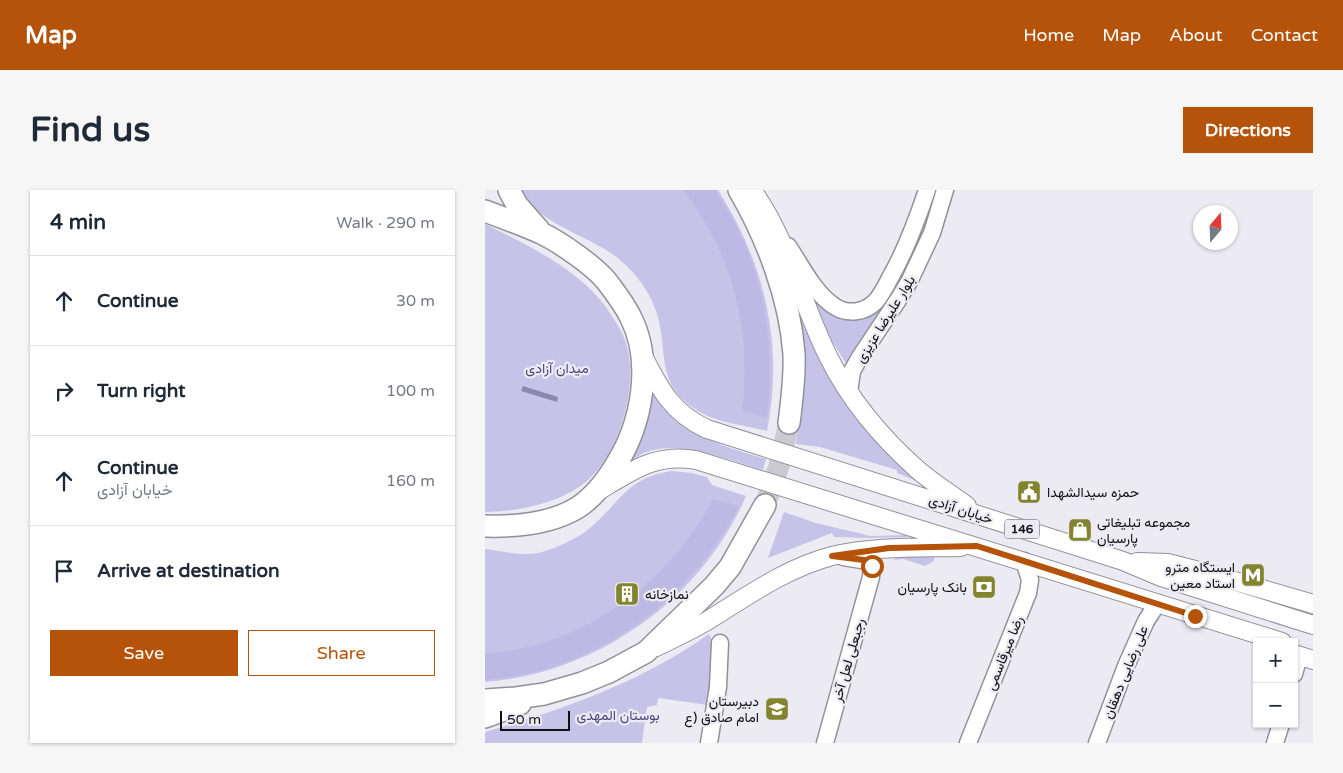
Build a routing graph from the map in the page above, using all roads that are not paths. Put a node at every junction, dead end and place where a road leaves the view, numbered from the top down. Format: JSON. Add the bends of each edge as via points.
{"nodes":[{"id":1,"x":509,"y":190,"type":"edge"},
{"id":2,"x":739,"y":190,"type":"edge"},
{"id":3,"x":752,"y":190,"type":"edge"},
{"id":4,"x":927,"y":190,"type":"edge"},
{"id":5,"x":945,"y":190,"type":"edge"},
{"id":6,"x":485,"y":210,"type":"edge"},
{"id":7,"x":778,"y":233,"type":"junction"},
{"id":8,"x":543,"y":234,"type":"junction"},
{"id":9,"x":894,"y":271,"type":"junction"},
{"id":10,"x":910,"y":280,"type":"junction"},
{"id":11,"x":641,"y":352,"type":"junction"},
{"id":12,"x":849,"y":392,"type":"junction"},
{"id":13,"x":789,"y":423,"type":"tunnel mouth"},
{"id":14,"x":595,"y":493,"type":"junction"},
{"id":15,"x":765,"y":505,"type":"tunnel mouth"},
{"id":16,"x":982,"y":516,"type":"junction"},
{"id":17,"x":491,"y":528,"type":"edge"},
{"id":18,"x":977,"y":546,"type":"junction"},
{"id":19,"x":832,"y":556,"type":"junction"},
{"id":20,"x":1024,"y":562,"type":"junction"},
{"id":21,"x":1123,"y":562,"type":"junction"},
{"id":22,"x":1157,"y":604,"type":"junction"},
{"id":23,"x":1313,"y":604,"type":"edge"},
{"id":24,"x":1195,"y":616,"type":"junction"},
{"id":25,"x":1313,"y":625,"type":"edge"},
{"id":26,"x":1269,"y":638,"type":"edge"},
{"id":27,"x":1253,"y":640,"type":"edge"},
{"id":28,"x":720,"y":643,"type":"dead end"},
{"id":29,"x":646,"y":652,"type":"junction"},
{"id":30,"x":1303,"y":653,"type":"edge"},
{"id":31,"x":1298,"y":665,"type":"edge"},
{"id":32,"x":544,"y":694,"type":"junction"},
{"id":33,"x":485,"y":700,"type":"edge"},
{"id":34,"x":485,"y":717,"type":"edge"},
{"id":35,"x":1280,"y":728,"type":"edge"},
{"id":36,"x":709,"y":743,"type":"edge"},
{"id":37,"x":825,"y":743,"type":"edge"},
{"id":38,"x":968,"y":743,"type":"edge"},
{"id":39,"x":1097,"y":743,"type":"edge"},
{"id":40,"x":1275,"y":743,"type":"edge"}],
"edges":[{"from":1,"to":8,"type":"highway","via":[[517,206]]},
{"from":2,"to":13,"type":"highway","via":[[765,243],[786,307],[794,353]]},
{"from":3,"to":7,"type":"main road"},
{"from":4,"to":9,"type":"street","name":"بلوار علیرضا عزیزی"},
{"from":5,"to":10,"type":"street","name":"بلوار علیرضا عزیزی","via":[[933,233]]},
{"from":6,"to":8,"type":"highway"},
{"from":7,"to":9,"type":"street","name":"بلوار علیرضا عزیزی","via":[[822,294],[842,310],[858,311],[875,301]]},
{"from":7,"to":12,"type":"main road","via":[[829,358]]},
{"from":8,"to":11,"type":"highway","via":[[582,259],[607,281],[632,318]]},
{"from":9,"to":10,"type":"street"},
{"from":10,"to":12,"type":"street","name":"بلوار علیرضا عزیزی","via":[[859,357],[852,371]]},
{"from":11,"to":14,"type":"highway","via":[[643,384],[635,423],[627,446],[611,474]]},
{"from":11,"to":16,"type":"main road","name":"خیابان آزادی","number":"146","via":[[672,405],[691,422]]},
{"from":12,"to":16,"type":"main road","via":[[867,417],[918,470]]},
{"from":14,"to":17,"type":"highway","via":[[554,519]]},
{"from":14,"to":18,"type":"main road","number":"146","via":[[645,464],[683,458]]},
{"from":15,"to":29,"type":"highway","via":[[730,567]]},
{"from":16,"to":21,"type":"main road","name":"خیابان آزادی","number":"146"},
{"from":18,"to":19,"type":"main road","via":[[889,548]]},
{"from":18,"to":20,"type":"main road","number":"146"},
{"from":19,"to":29,"type":"main road","via":[[769,582],[694,628]]},
{"from":19,"to":37,"type":"street","name":"رجبعلی لعل آخر","via":[[858,558],[872,566]]},
{"from":20,"to":22,"type":"main road","number":"146"},
{"from":20,"to":38,"type":"street","name":"رضا میرقاسمی","via":[[1030,580],[1028,593]]},
{"from":21,"to":23,"type":"main road","via":[[1167,563]]},
{"from":21,"to":25,"type":"main road","name":"خیابان آزادی","number":"146"},
{"from":22,"to":24,"type":"main road","number":"146"},
{"from":22,"to":39,"type":"street","name":"علی رضایی دهقان","via":[[1125,666]]},
{"from":24,"to":26,"type":"main road","number":"146"},
{"from":24,"to":27,"type":"main road"},
{"from":28,"to":36,"type":"street","via":[[718,687]]},
{"from":29,"to":32,"type":"highway","via":[[609,672]]},
{"from":30,"to":31,"type":"street"},
{"from":32,"to":33,"type":"highway"},
{"from":32,"to":34,"type":"highway"},
{"from":35,"to":40,"type":"street"}]}
